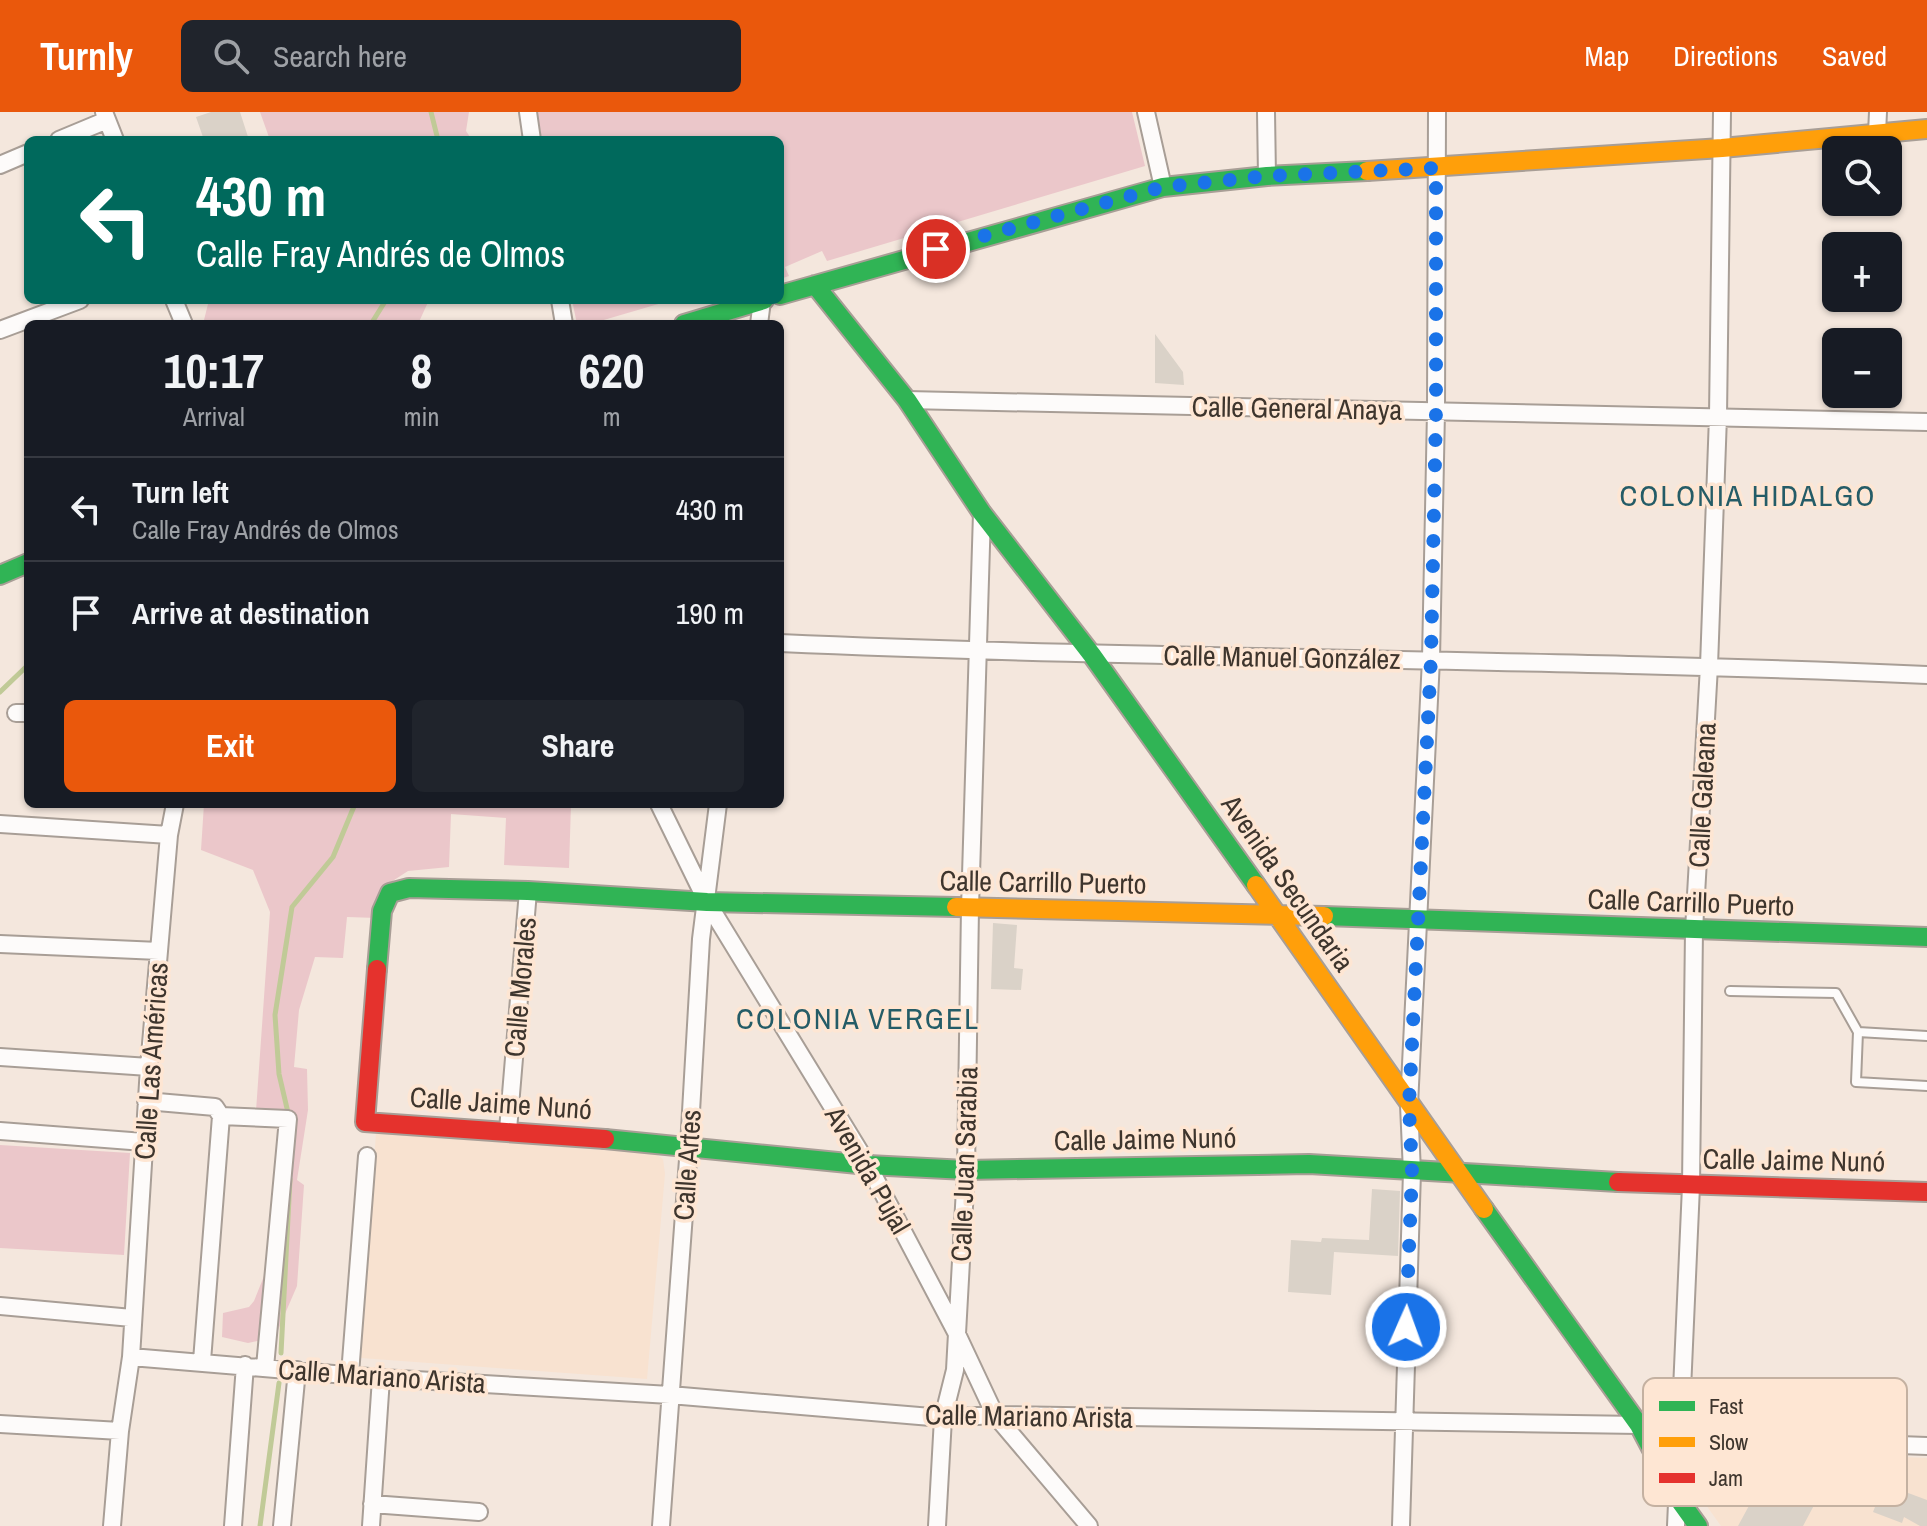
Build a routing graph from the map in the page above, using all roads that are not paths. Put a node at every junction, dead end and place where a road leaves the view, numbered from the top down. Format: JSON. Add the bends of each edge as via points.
{"nodes":[{"id":1,"x":528,"y":112,"type":"edge"},
{"id":2,"x":1146,"y":112,"type":"edge"},
{"id":3,"x":1266,"y":112,"type":"edge"},
{"id":4,"x":1437,"y":112,"type":"edge"},
{"id":5,"x":1722,"y":112,"type":"edge"},
{"id":6,"x":1878,"y":112,"type":"edge"},
{"id":7,"x":106,"y":116,"type":"edge"},
{"id":8,"x":1927,"y":129,"type":"edge"},
{"id":9,"x":1877,"y":133,"type":"junction"},
{"id":10,"x":67,"y":136,"type":"edge"},
{"id":11,"x":114,"y":136,"type":"edge"},
{"id":12,"x":531,"y":136,"type":"edge"},
{"id":13,"x":1722,"y":148,"type":"junction"},
{"id":14,"x":24,"y":155,"type":"edge"},
{"id":15,"x":0,"y":165,"type":"edge"},
{"id":16,"x":1436,"y":168,"type":"junction"},
{"id":17,"x":1267,"y":176,"type":"junction"},
{"id":18,"x":1163,"y":187,"type":"junction"},
{"id":19,"x":815,"y":285,"type":"junction"},
{"id":20,"x":784,"y":294,"type":"edge"},
{"id":21,"x":69,"y":304,"type":"edge"},
{"id":22,"x":750,"y":304,"type":"edge"},
{"id":23,"x":27,"y":320,"type":"edge"},
{"id":24,"x":697,"y":320,"type":"edge"},
{"id":25,"x":24,"y":321,"type":"edge"},
{"id":26,"x":0,"y":330,"type":"edge"},
{"id":27,"x":907,"y":400,"type":"junction"},
{"id":28,"x":1436,"y":411,"type":"junction"},
{"id":29,"x":1718,"y":416,"type":"junction"},
{"id":30,"x":1927,"y":422,"type":"edge"},
{"id":31,"x":982,"y":513,"type":"junction"},
{"id":32,"x":24,"y":565,"type":"edge"},
{"id":33,"x":0,"y":575,"type":"edge"},
{"id":34,"x":784,"y":643,"type":"edge"},
{"id":35,"x":980,"y":652,"type":"junction"},
{"id":36,"x":1092,"y":655,"type":"junction"},
{"id":37,"x":1431,"y":659,"type":"junction"},
{"id":38,"x":1709,"y":666,"type":"junction"},
{"id":39,"x":1927,"y":675,"type":"edge"},
{"id":40,"x":174,"y":808,"type":"edge"},
{"id":41,"x":661,"y":808,"type":"edge"},
{"id":42,"x":718,"y":808,"type":"edge"},
{"id":43,"x":0,"y":824,"type":"edge"},
{"id":44,"x":169,"y":835,"type":"junction"},
{"id":45,"x":528,"y":891,"type":"junction"},
{"id":46,"x":707,"y":902,"type":"junction"},
{"id":47,"x":970,"y":908,"type":"junction"},
{"id":48,"x":1277,"y":914,"type":"junction"},
{"id":49,"x":1417,"y":920,"type":"junction"},
{"id":50,"x":1694,"y":930,"type":"junction"},
{"id":51,"x":1927,"y":937,"type":"edge"},
{"id":52,"x":0,"y":944,"type":"edge"},
{"id":53,"x":159,"y":951,"type":"junction"},
{"id":54,"x":1730,"y":991,"type":"dead end"},
{"id":55,"x":1858,"y":1032,"type":"junction"},
{"id":56,"x":1927,"y":1036,"type":"edge"},
{"id":57,"x":0,"y":1057,"type":"edge"},
{"id":58,"x":149,"y":1067,"type":"junction"},
{"id":59,"x":1927,"y":1086,"type":"edge"},
{"id":60,"x":146,"y":1101,"type":"junction"},
{"id":61,"x":1409,"y":1105,"type":"junction"},
{"id":62,"x":221,"y":1116,"type":"junction"},
{"id":63,"x":365,"y":1122,"type":"joint"},
{"id":64,"x":508,"y":1130,"type":"junction"},
{"id":65,"x":0,"y":1131,"type":"edge"},
{"id":66,"x":144,"y":1142,"type":"junction"},
{"id":67,"x":689,"y":1146,"type":"junction"},
{"id":68,"x":367,"y":1156,"type":"dead end"},
{"id":69,"x":868,"y":1165,"type":"junction"},
{"id":70,"x":966,"y":1170,"type":"junction"},
{"id":71,"x":1458,"y":1171,"type":"junction"},
{"id":72,"x":1412,"y":1172,"type":"junction"},
{"id":73,"x":1691,"y":1186,"type":"junction"},
{"id":74,"x":1927,"y":1192,"type":"edge"},
{"id":75,"x":0,"y":1306,"type":"edge"},
{"id":76,"x":132,"y":1318,"type":"junction"},
{"id":77,"x":956,"y":1332,"type":"junction"},
{"id":78,"x":131,"y":1357,"type":"junction"},
{"id":79,"x":202,"y":1361,"type":"junction"},
{"id":80,"x":245,"y":1365,"type":"junction"},
{"id":81,"x":265,"y":1367,"type":"junction"},
{"id":82,"x":297,"y":1370,"type":"junction"},
{"id":83,"x":350,"y":1374,"type":"junction"},
{"id":84,"x":381,"y":1378,"type":"junction"},
{"id":85,"x":1684,"y":1378,"type":"edge"},
{"id":86,"x":670,"y":1395,"type":"junction"},
{"id":87,"x":995,"y":1415,"type":"junction"},
{"id":88,"x":943,"y":1418,"type":"junction"},
{"id":89,"x":1403,"y":1420,"type":"junction"},
{"id":90,"x":0,"y":1424,"type":"edge"},
{"id":91,"x":1639,"y":1425,"type":"junction"},
{"id":92,"x":1643,"y":1426,"type":"edge"},
{"id":93,"x":120,"y":1431,"type":"junction"},
{"id":94,"x":1643,"y":1433,"type":"edge"},
{"id":95,"x":1907,"y":1445,"type":"edge"},
{"id":96,"x":1927,"y":1446,"type":"edge"},
{"id":97,"x":372,"y":1504,"type":"junction"},
{"id":98,"x":1677,"y":1506,"type":"edge"},
{"id":99,"x":1684,"y":1506,"type":"edge"},
{"id":100,"x":479,"y":1512,"type":"dead end"},
{"id":101,"x":112,"y":1526,"type":"edge"},
{"id":102,"x":233,"y":1526,"type":"edge"},
{"id":103,"x":282,"y":1526,"type":"edge"},
{"id":104,"x":371,"y":1526,"type":"edge"},
{"id":105,"x":661,"y":1526,"type":"edge"},
{"id":106,"x":937,"y":1526,"type":"edge"},
{"id":107,"x":1089,"y":1526,"type":"edge"},
{"id":108,"x":1401,"y":1526,"type":"edge"},
{"id":109,"x":1676,"y":1526,"type":"edge"},
{"id":110,"x":1698,"y":1526,"type":"edge"}],
"edges":[{"from":1,"to":12,"type":"street"},
{"from":2,"to":18,"type":"street"},
{"from":3,"to":17,"type":"street"},
{"from":4,"to":16,"type":"street"},
{"from":5,"to":13,"type":"street","name":"Calle Galeana"},
{"from":6,"to":9,"type":"street"},
{"from":7,"to":10,"type":"street"},
{"from":7,"to":11,"type":"street"},
{"from":8,"to":9,"type":"street"},
{"from":9,"to":13,"type":"street"},
{"from":13,"to":16,"type":"street"},
{"from":13,"to":29,"type":"street","name":"Calle Galeana"},
{"from":14,"to":15,"type":"street"},
{"from":16,"to":17,"type":"street"},
{"from":16,"to":28,"type":"street"},
{"from":17,"to":18,"type":"street"},
{"from":18,"to":19,"type":"street"},
{"from":19,"to":20,"type":"street"},
{"from":19,"to":27,"type":"street","name":"Avenida Secundaria"},
{"from":21,"to":23,"type":"street"},
{"from":22,"to":24,"type":"street"},
{"from":25,"to":26,"type":"street"},
{"from":27,"to":28,"type":"street","name":"Calle General Anaya"},
{"from":27,"to":31,"type":"street","name":"Avenida Secundaria"},
{"from":28,"to":29,"type":"street","name":"Calle General Anaya"},
{"from":28,"to":37,"type":"street"},
{"from":29,"to":30,"type":"street","name":"Calle General Anaya"},
{"from":29,"to":38,"type":"street","name":"Calle Galeana"},
{"from":31,"to":35,"type":"street","name":"Calle Juan Sarabia"},
{"from":31,"to":36,"type":"street","name":"Avenida Secundaria"},
{"from":32,"to":33,"type":"street"},
{"from":34,"to":35,"type":"street","name":"Calle Manuel González"},
{"from":35,"to":36,"type":"street","name":"Calle Manuel González"},
{"from":35,"to":47,"type":"street","name":"Calle Juan Sarabia"},
{"from":36,"to":37,"type":"street","name":"Calle Manuel González"},
{"from":36,"to":48,"type":"street","name":"Avenida Secundaria"},
{"from":37,"to":38,"type":"street","name":"Calle Manuel González"},
{"from":37,"to":49,"type":"street"},
{"from":38,"to":39,"type":"street","name":"Calle Manuel González"},
{"from":38,"to":50,"type":"street","name":"Calle Galeana"},
{"from":40,"to":44,"type":"street","name":"Calle Las Américas"},
{"from":41,"to":46,"type":"street","name":"Avenida Pujal"},
{"from":42,"to":46,"type":"street","name":"Calle Artes"},
{"from":43,"to":44,"type":"street"},
{"from":44,"to":53,"type":"street","name":"Calle Las Américas"},
{"from":45,"to":46,"type":"street","name":"Calle Carrillo Puerto"},
{"from":45,"to":63,"type":"street","name":"Calle Carrillo Puerto","via":[[409,888],[390,893],[382,911]]},
{"from":45,"to":64,"type":"street","name":"Calle Morales"},
{"from":46,"to":47,"type":"street","name":"Calle Carrillo Puerto"},
{"from":46,"to":67,"type":"street","name":"Calle Artes"},
{"from":46,"to":69,"type":"street","name":"Avenida Pujal"},
{"from":47,"to":48,"type":"street","name":"Calle Carrillo Puerto"},
{"from":47,"to":70,"type":"street","name":"Calle Juan Sarabia"},
{"from":48,"to":49,"type":"street","name":"Calle Carrillo Puerto"},
{"from":48,"to":61,"type":"street","name":"Avenida Secundaria"},
{"from":49,"to":50,"type":"street","name":"Calle Carrillo Puerto"},
{"from":49,"to":61,"type":"street"},
{"from":50,"to":51,"type":"street","name":"Calle Carrillo Puerto"},
{"from":50,"to":73,"type":"street","name":"Calle Galeana"},
{"from":52,"to":53,"type":"street"},
{"from":53,"to":58,"type":"street","name":"Calle Las Américas"},
{"from":54,"to":55,"type":"lane","via":[[1836,993]]},
{"from":55,"to":56,"type":"lane"},
{"from":55,"to":59,"type":"lane","via":[[1856,1082]]},
{"from":57,"to":58,"type":"street"},
{"from":58,"to":60,"type":"street","name":"Calle Las Américas"},
{"from":60,"to":62,"type":"street","via":[[215,1107]]},
{"from":60,"to":66,"type":"street","name":"Calle Las Américas"},
{"from":61,"to":71,"type":"street","name":"Avenida Secundaria"},
{"from":61,"to":72,"type":"street"},
{"from":62,"to":79,"type":"street"},
{"from":62,"to":81,"type":"street","via":[[288,1119]]},
{"from":63,"to":64,"type":"street","name":"Calle Jaime Nunó"},
{"from":64,"to":67,"type":"street","name":"Calle Jaime Nunó"},
{"from":65,"to":66,"type":"street"},
{"from":66,"to":76,"type":"street","name":"Calle Las Américas"},
{"from":67,"to":69,"type":"street","name":"Calle Jaime Nunó"},
{"from":67,"to":86,"type":"street","name":"Calle Artes"},
{"from":68,"to":83,"type":"street"},
{"from":69,"to":70,"type":"street","name":"Calle Jaime Nunó"},
{"from":69,"to":77,"type":"street","name":"Avenida Pujal"},
{"from":70,"to":72,"type":"street","name":"Calle Jaime Nunó","via":[[1309,1164]]},
{"from":70,"to":77,"type":"street","name":"Calle Juan Sarabia"},
{"from":71,"to":72,"type":"street","name":"Calle Jaime Nunó"},
{"from":71,"to":73,"type":"street","name":"Calle Jaime Nunó"},
{"from":71,"to":91,"type":"street","name":"Avenida Secundaria"},
{"from":72,"to":89,"type":"street"},
{"from":73,"to":74,"type":"street","name":"Calle Jaime Nunó"},
{"from":73,"to":85,"type":"street","name":"Calle Galeana"},
{"from":75,"to":76,"type":"street"},
{"from":76,"to":78,"type":"street","name":"Calle Las Américas"},
{"from":77,"to":87,"type":"street","name":"Avenida Pujal"},
{"from":77,"to":88,"type":"street","name":"Calle Juan Sarabia","via":[[955,1370]]},
{"from":78,"to":79,"type":"street","name":"Calle Mariano Arista"},
{"from":78,"to":93,"type":"street","name":"Calle Las Américas"},
{"from":79,"to":80,"type":"street","name":"Calle Mariano Arista"},
{"from":80,"to":81,"type":"street","name":"Calle Mariano Arista"},
{"from":80,"to":102,"type":"street"},
{"from":81,"to":82,"type":"street","name":"Calle Mariano Arista"},
{"from":82,"to":83,"type":"street","name":"Calle Mariano Arista"},
{"from":82,"to":103,"type":"street"},
{"from":83,"to":84,"type":"street","name":"Calle Mariano Arista"},
{"from":84,"to":86,"type":"street","name":"Calle Mariano Arista"},
{"from":84,"to":97,"type":"street"},
{"from":86,"to":88,"type":"street","name":"Calle Mariano Arista"},
{"from":86,"to":105,"type":"street","name":"Calle Artes"},
{"from":87,"to":88,"type":"street","name":"Calle Mariano Arista"},
{"from":87,"to":89,"type":"street","name":"Calle Mariano Arista"},
{"from":87,"to":107,"type":"street","name":"Avenida Pujal"},
{"from":88,"to":106,"type":"street","name":"Calle Juan Sarabia"},
{"from":89,"to":91,"type":"street","name":"Calle Mariano Arista"},
{"from":89,"to":108,"type":"street"},
{"from":90,"to":93,"type":"street"},
{"from":91,"to":92,"type":"street","name":"Calle Mariano Arista"},
{"from":91,"to":94,"type":"street","name":"Avenida Secundaria"},
{"from":93,"to":101,"type":"street","name":"Calle Las Américas"},
{"from":95,"to":96,"type":"street","name":"Calle Mariano Arista"},
{"from":97,"to":100,"type":"street"},
{"from":97,"to":104,"type":"street"},
{"from":98,"to":109,"type":"street","name":"Calle Galeana"},
{"from":99,"to":110,"type":"street","name":"Avenida Secundaria"}]}
